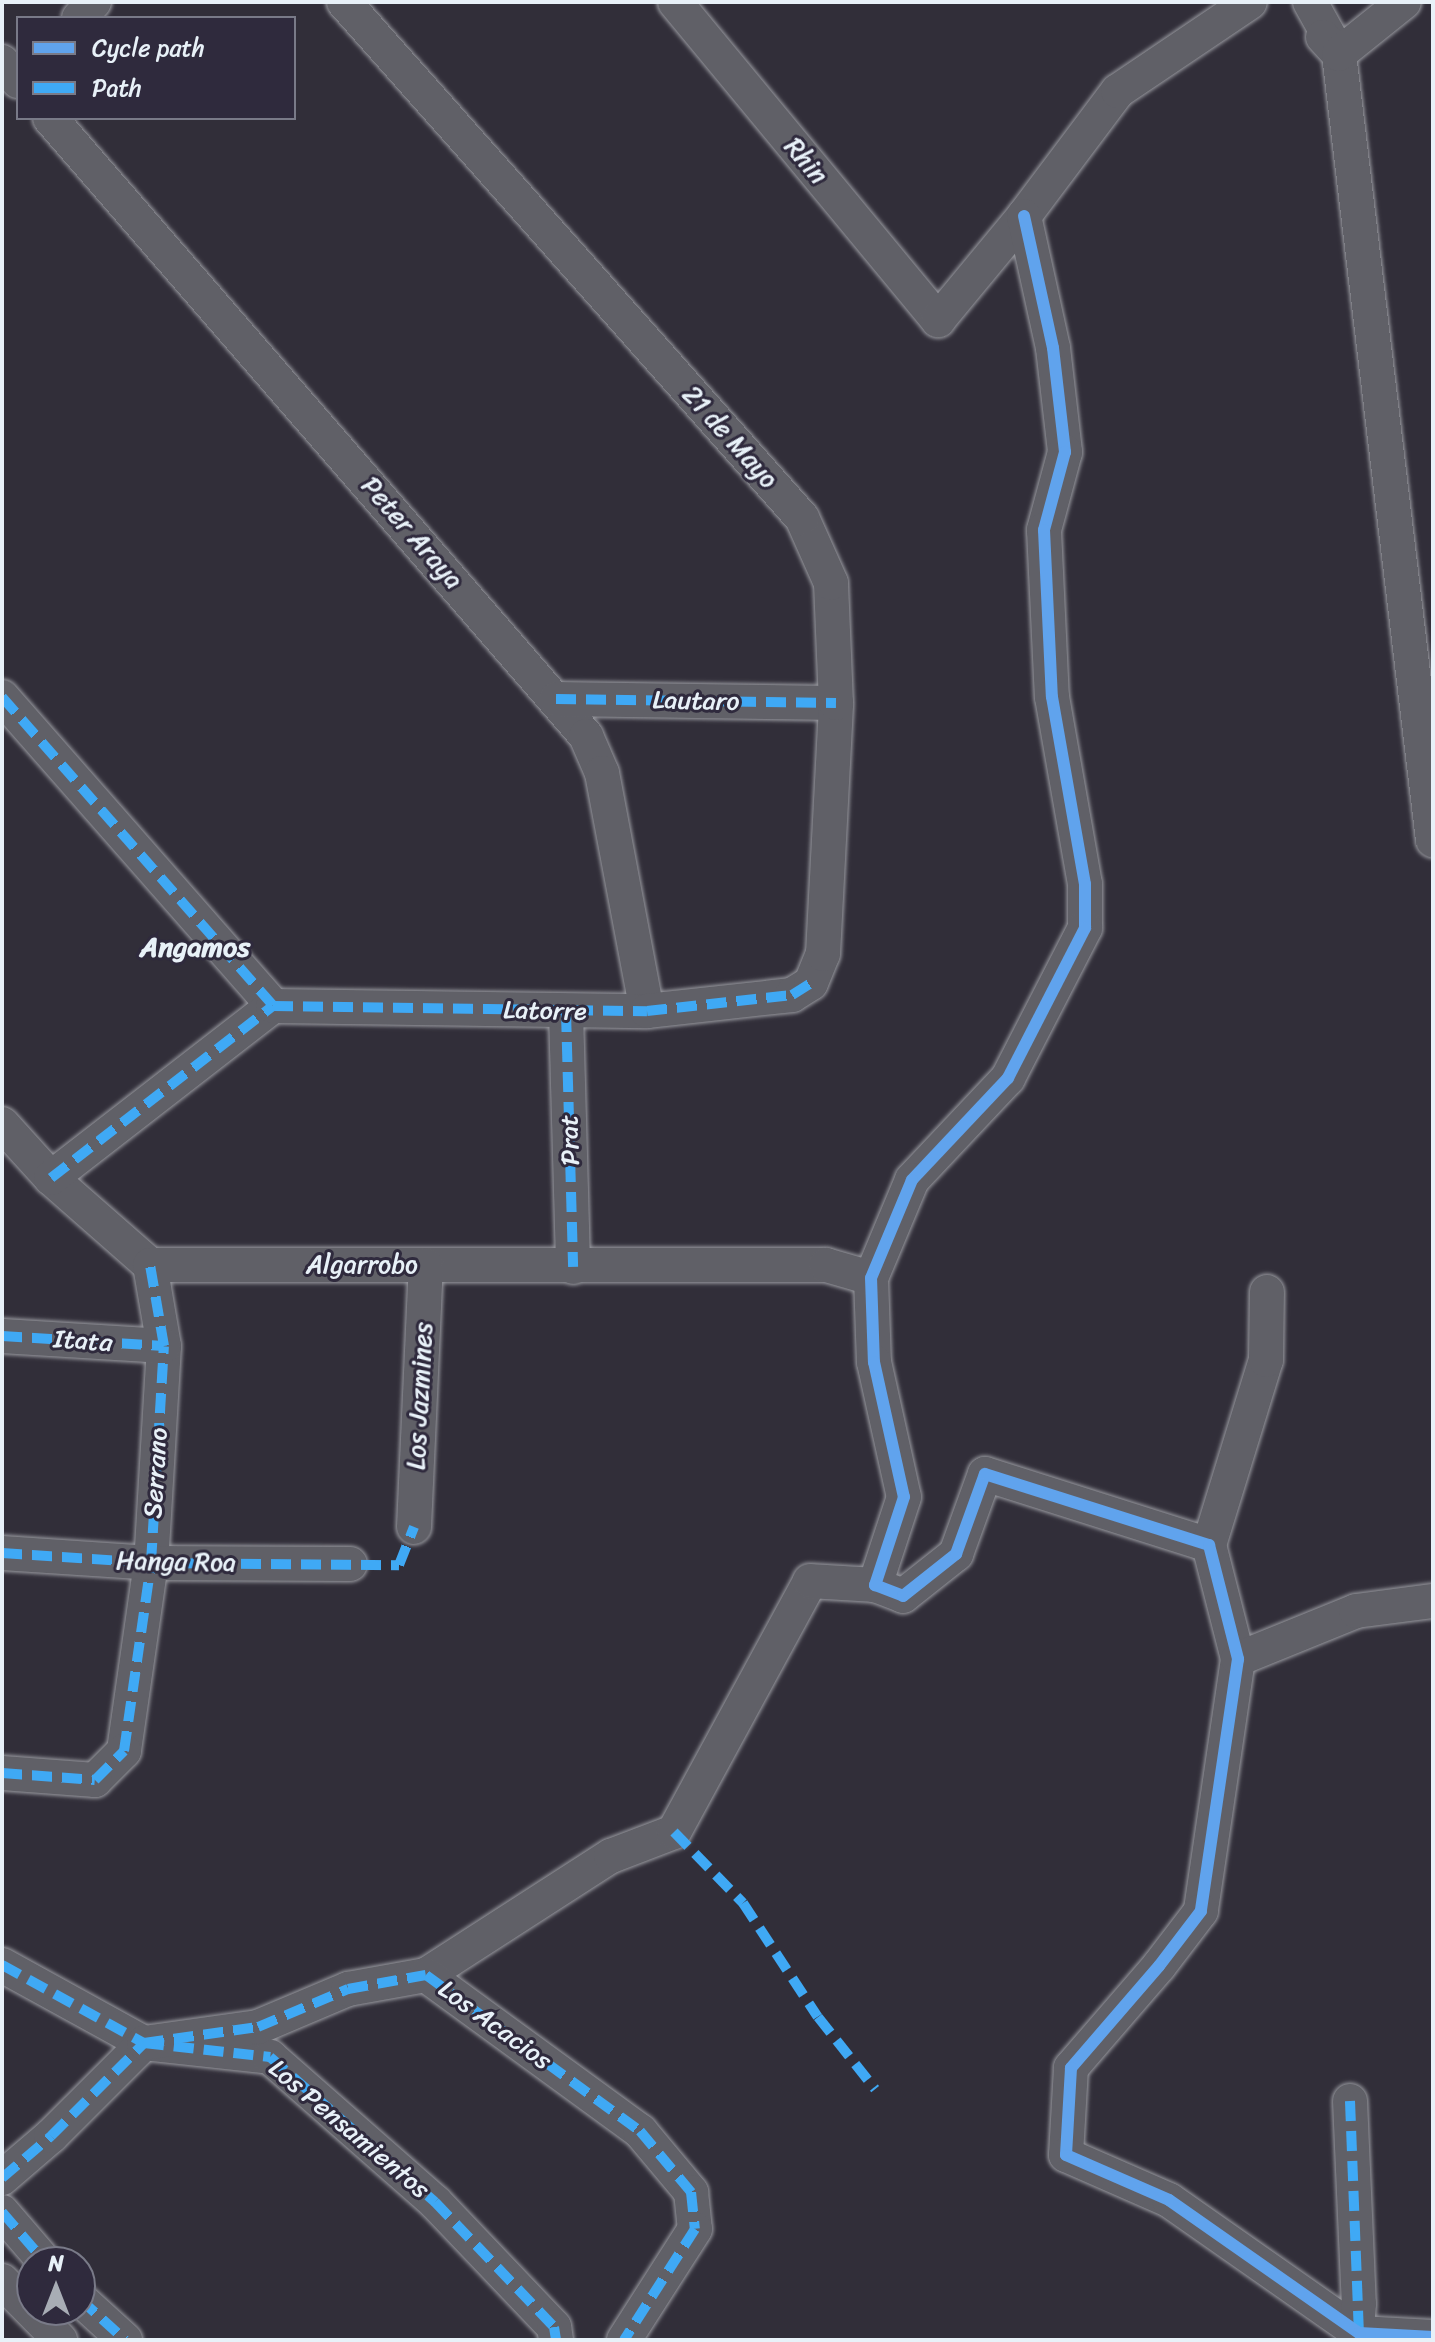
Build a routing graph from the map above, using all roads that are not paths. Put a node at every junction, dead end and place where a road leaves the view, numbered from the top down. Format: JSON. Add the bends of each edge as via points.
{"nodes":[{"id":1,"x":344,"y":2,"type":"edge"},
{"id":2,"x":675,"y":2,"type":"edge"},
{"id":3,"x":1250,"y":2,"type":"edge"},
{"id":4,"x":1290,"y":2,"type":"edge"},
{"id":5,"x":1310,"y":2,"type":"edge"},
{"id":6,"x":1404,"y":2,"type":"edge"},
{"id":7,"x":1339,"y":54,"type":"junction"},
{"id":8,"x":2,"y":62,"type":"edge"},
{"id":9,"x":16,"y":79,"type":"edge"},
{"id":10,"x":52,"y":120,"type":"edge"},
{"id":11,"x":1024,"y":216,"type":"junction"},
{"id":12,"x":2,"y":697,"type":"edge"},
{"id":13,"x":556,"y":699,"type":"junction"},
{"id":14,"x":836,"y":703,"type":"junction"},
{"id":15,"x":1433,"y":840,"type":"edge"},
{"id":16,"x":811,"y":983,"type":"joint"},
{"id":17,"x":273,"y":1006,"type":"junction"},
{"id":18,"x":647,"y":1011,"type":"junction"},
{"id":19,"x":566,"y":1012,"type":"junction"},
{"id":20,"x":2,"y":1124,"type":"edge"},
{"id":21,"x":51,"y":1178,"type":"junction"},
{"id":22,"x":150,"y":1265,"type":"junction"},
{"id":23,"x":426,"y":1265,"type":"junction"},
{"id":24,"x":573,"y":1267,"type":"junction"},
{"id":25,"x":871,"y":1278,"type":"junction"},
{"id":26,"x":1267,"y":1292,"type":"dead end"},
{"id":27,"x":2,"y":1336,"type":"edge"},
{"id":28,"x":164,"y":1346,"type":"junction"},
{"id":29,"x":414,"y":1527,"type":"dead end"},
{"id":30,"x":1209,"y":1545,"type":"junction"},
{"id":31,"x":2,"y":1553,"type":"edge"},
{"id":32,"x":151,"y":1563,"type":"junction"},
{"id":33,"x":350,"y":1564,"type":"dead end"},
{"id":34,"x":875,"y":1585,"type":"junction"},
{"id":35,"x":1433,"y":1601,"type":"edge"},
{"id":36,"x":1238,"y":1659,"type":"junction"},
{"id":37,"x":2,"y":1773,"type":"edge"},
{"id":38,"x":2,"y":1965,"type":"edge"},
{"id":39,"x":426,"y":1975,"type":"junction"},
{"id":40,"x":144,"y":2043,"type":"junction"},
{"id":41,"x":1350,"y":2101,"type":"dead end"},
{"id":42,"x":2,"y":2178,"type":"edge"},
{"id":43,"x":2,"y":2212,"type":"edge"},
{"id":44,"x":31,"y":2246,"type":"edge"},
{"id":45,"x":2,"y":2281,"type":"edge"},
{"id":46,"x":96,"y":2314,"type":"edge"},
{"id":47,"x":1358,"y":2336,"type":"edge"},
{"id":48,"x":1433,"y":2337,"type":"edge"},
{"id":49,"x":60,"y":2340,"type":"edge"},
{"id":50,"x":125,"y":2340,"type":"edge"},
{"id":51,"x":556,"y":2340,"type":"edge"},
{"id":52,"x":624,"y":2340,"type":"edge"}],
"edges":[{"from":1,"to":14,"type":"street","name":"21 de Mayo","via":[[802,518],[831,583]]},
{"from":2,"to":11,"type":"street","name":"Rhin","via":[[938,320]]},
{"from":3,"to":11,"type":"street","via":[[1118,91]]},
{"from":4,"to":7,"type":"street"},
{"from":5,"to":7,"type":"street"},
{"from":6,"to":7,"type":"street"},
{"from":7,"to":15,"type":"street"},
{"from":8,"to":9,"type":"street"},
{"from":10,"to":13,"type":"street","name":"Peter Araya"},
{"from":11,"to":25,"type":"street","via":[[1053,348],[1065,452],[1044,530],[1052,697],[1085,884],[1085,928],[1008,1078],[912,1180]]},
{"from":12,"to":17,"type":"street"},
{"from":13,"to":14,"type":"street","name":"Lautaro"},
{"from":13,"to":18,"type":"street","name":"Peter Araya","via":[[586,736],[602,773]]},
{"from":14,"to":16,"type":"street","name":"21 de Mayo","via":[[823,954]]},
{"from":16,"to":18,"type":"street","name":"Latorre","via":[[792,995]]},
{"from":17,"to":19,"type":"street","name":"Latorre"},
{"from":17,"to":21,"type":"street"},
{"from":18,"to":19,"type":"street","name":"Latorre"},
{"from":19,"to":24,"type":"street","name":"Prat"},
{"from":20,"to":21,"type":"street"},
{"from":21,"to":22,"type":"street"},
{"from":22,"to":23,"type":"street","name":"Algarrobo"},
{"from":22,"to":28,"type":"street","name":"Serrano"},
{"from":23,"to":24,"type":"street","name":"Algarrobo"},
{"from":23,"to":29,"type":"street","name":"Los Jazmines"},
{"from":24,"to":25,"type":"street","name":"Algarrobo","via":[[826,1265]]},
{"from":25,"to":34,"type":"street","via":[[874,1362],[904,1497]]},
{"from":26,"to":30,"type":"street","via":[[1266,1360]]},
{"from":27,"to":28,"type":"street","name":"Itata"},
{"from":28,"to":32,"type":"street","name":"Serrano"},
{"from":30,"to":34,"type":"street","via":[[985,1474],[956,1554],[903,1596]]},
{"from":30,"to":36,"type":"street"},
{"from":31,"to":32,"type":"street","name":"Hanga Roa"},
{"from":32,"to":33,"type":"street","name":"Hanga Roa"},
{"from":32,"to":37,"type":"street","name":"Serrano","via":[[124,1751],[95,1780]]},
{"from":34,"to":39,"type":"street","via":[[810,1581],[674,1832],[611,1856]]},
{"from":35,"to":36,"type":"street","via":[[1356,1611]]},
{"from":36,"to":47,"type":"street","via":[[1201,1911],[1071,2068],[1066,2155],[1169,2200]]},
{"from":38,"to":40,"type":"street","name":"Los Pensamientos"},
{"from":39,"to":40,"type":"street","name":"Los Acacios","via":[[348,1989],[258,2027]]},
{"from":39,"to":52,"type":"street","name":"Los Acacios","via":[[640,2131],[691,2192],[695,2229]]},
{"from":40,"to":42,"type":"street"},
{"from":40,"to":51,"type":"street","name":"Los Pensamientos","via":[[270,2057],[435,2202],[554,2327]]},
{"from":41,"to":47,"type":"street"},
{"from":43,"to":44,"type":"street"},
{"from":45,"to":49,"type":"street"},
{"from":46,"to":50,"type":"street"},
{"from":47,"to":48,"type":"street"}]}
